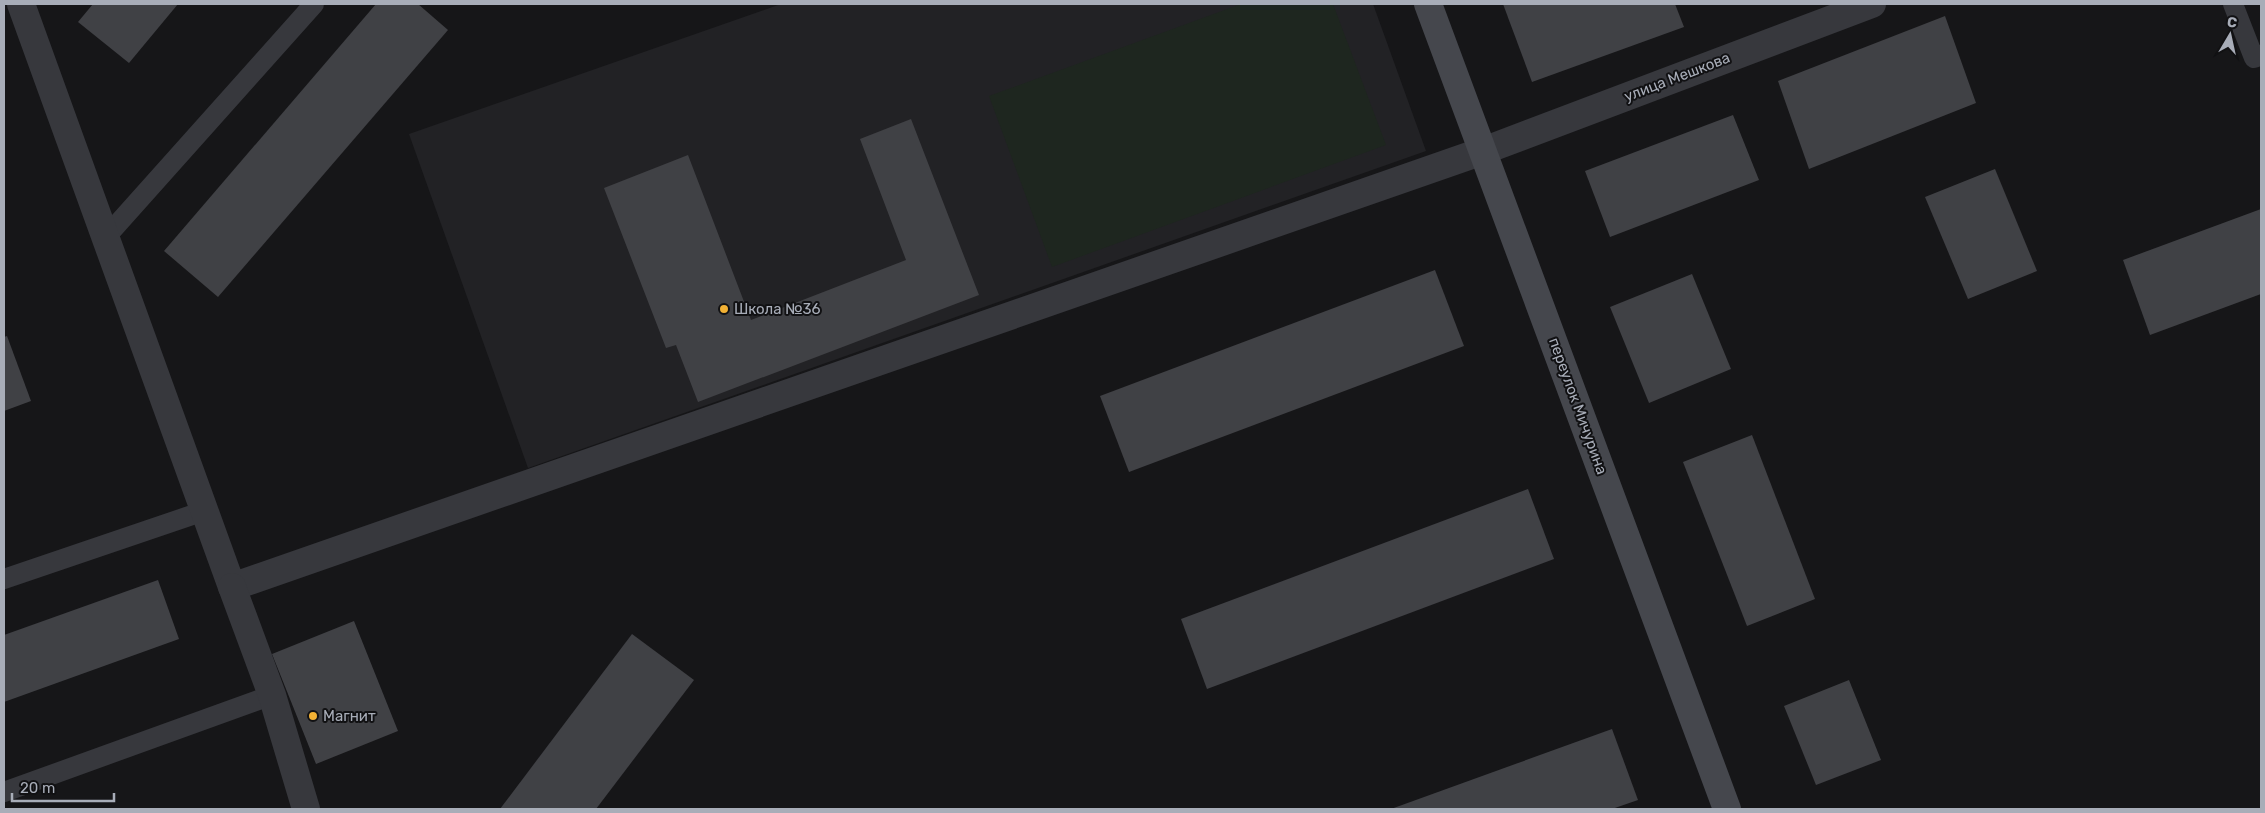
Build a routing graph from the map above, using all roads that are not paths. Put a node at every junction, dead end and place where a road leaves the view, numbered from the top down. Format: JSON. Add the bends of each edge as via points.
{"nodes":[{"id":1,"x":21,"y":4,"type":"edge"},
{"id":2,"x":314,"y":4,"type":"edge"},
{"id":3,"x":1428,"y":4,"type":"edge"},
{"id":4,"x":1872,"y":4,"type":"edge"},
{"id":5,"x":2233,"y":4,"type":"edge"},
{"id":6,"x":2261,"y":55,"type":"edge"},
{"id":7,"x":1483,"y":151,"type":"junction"},
{"id":8,"x":105,"y":238,"type":"junction"},
{"id":9,"x":204,"y":512,"type":"junction"},
{"id":10,"x":4,"y":579,"type":"edge"},
{"id":11,"x":232,"y":587,"type":"junction"},
{"id":12,"x":272,"y":695,"type":"junction"},
{"id":13,"x":4,"y":792,"type":"edge"},
{"id":14,"x":306,"y":809,"type":"edge"},
{"id":15,"x":1727,"y":809,"type":"edge"}],
"edges":[{"from":1,"to":8,"type":"street"},
{"from":2,"to":8,"type":"lane"},
{"from":3,"to":7,"type":"main road","name":"переулок Мичурина"},
{"from":4,"to":7,"type":"street","name":"улица Мешкова"},
{"from":5,"to":6,"type":"lane","via":[[2254,58]]},
{"from":7,"to":11,"type":"street","name":"улица Мешкова"},
{"from":7,"to":15,"type":"main road","name":"переулок Мичурина"},
{"from":8,"to":9,"type":"street"},
{"from":9,"to":10,"type":"lane"},
{"from":9,"to":11,"type":"street"},
{"from":11,"to":12,"type":"street"},
{"from":12,"to":13,"type":"lane"},
{"from":12,"to":14,"type":"street"}]}
